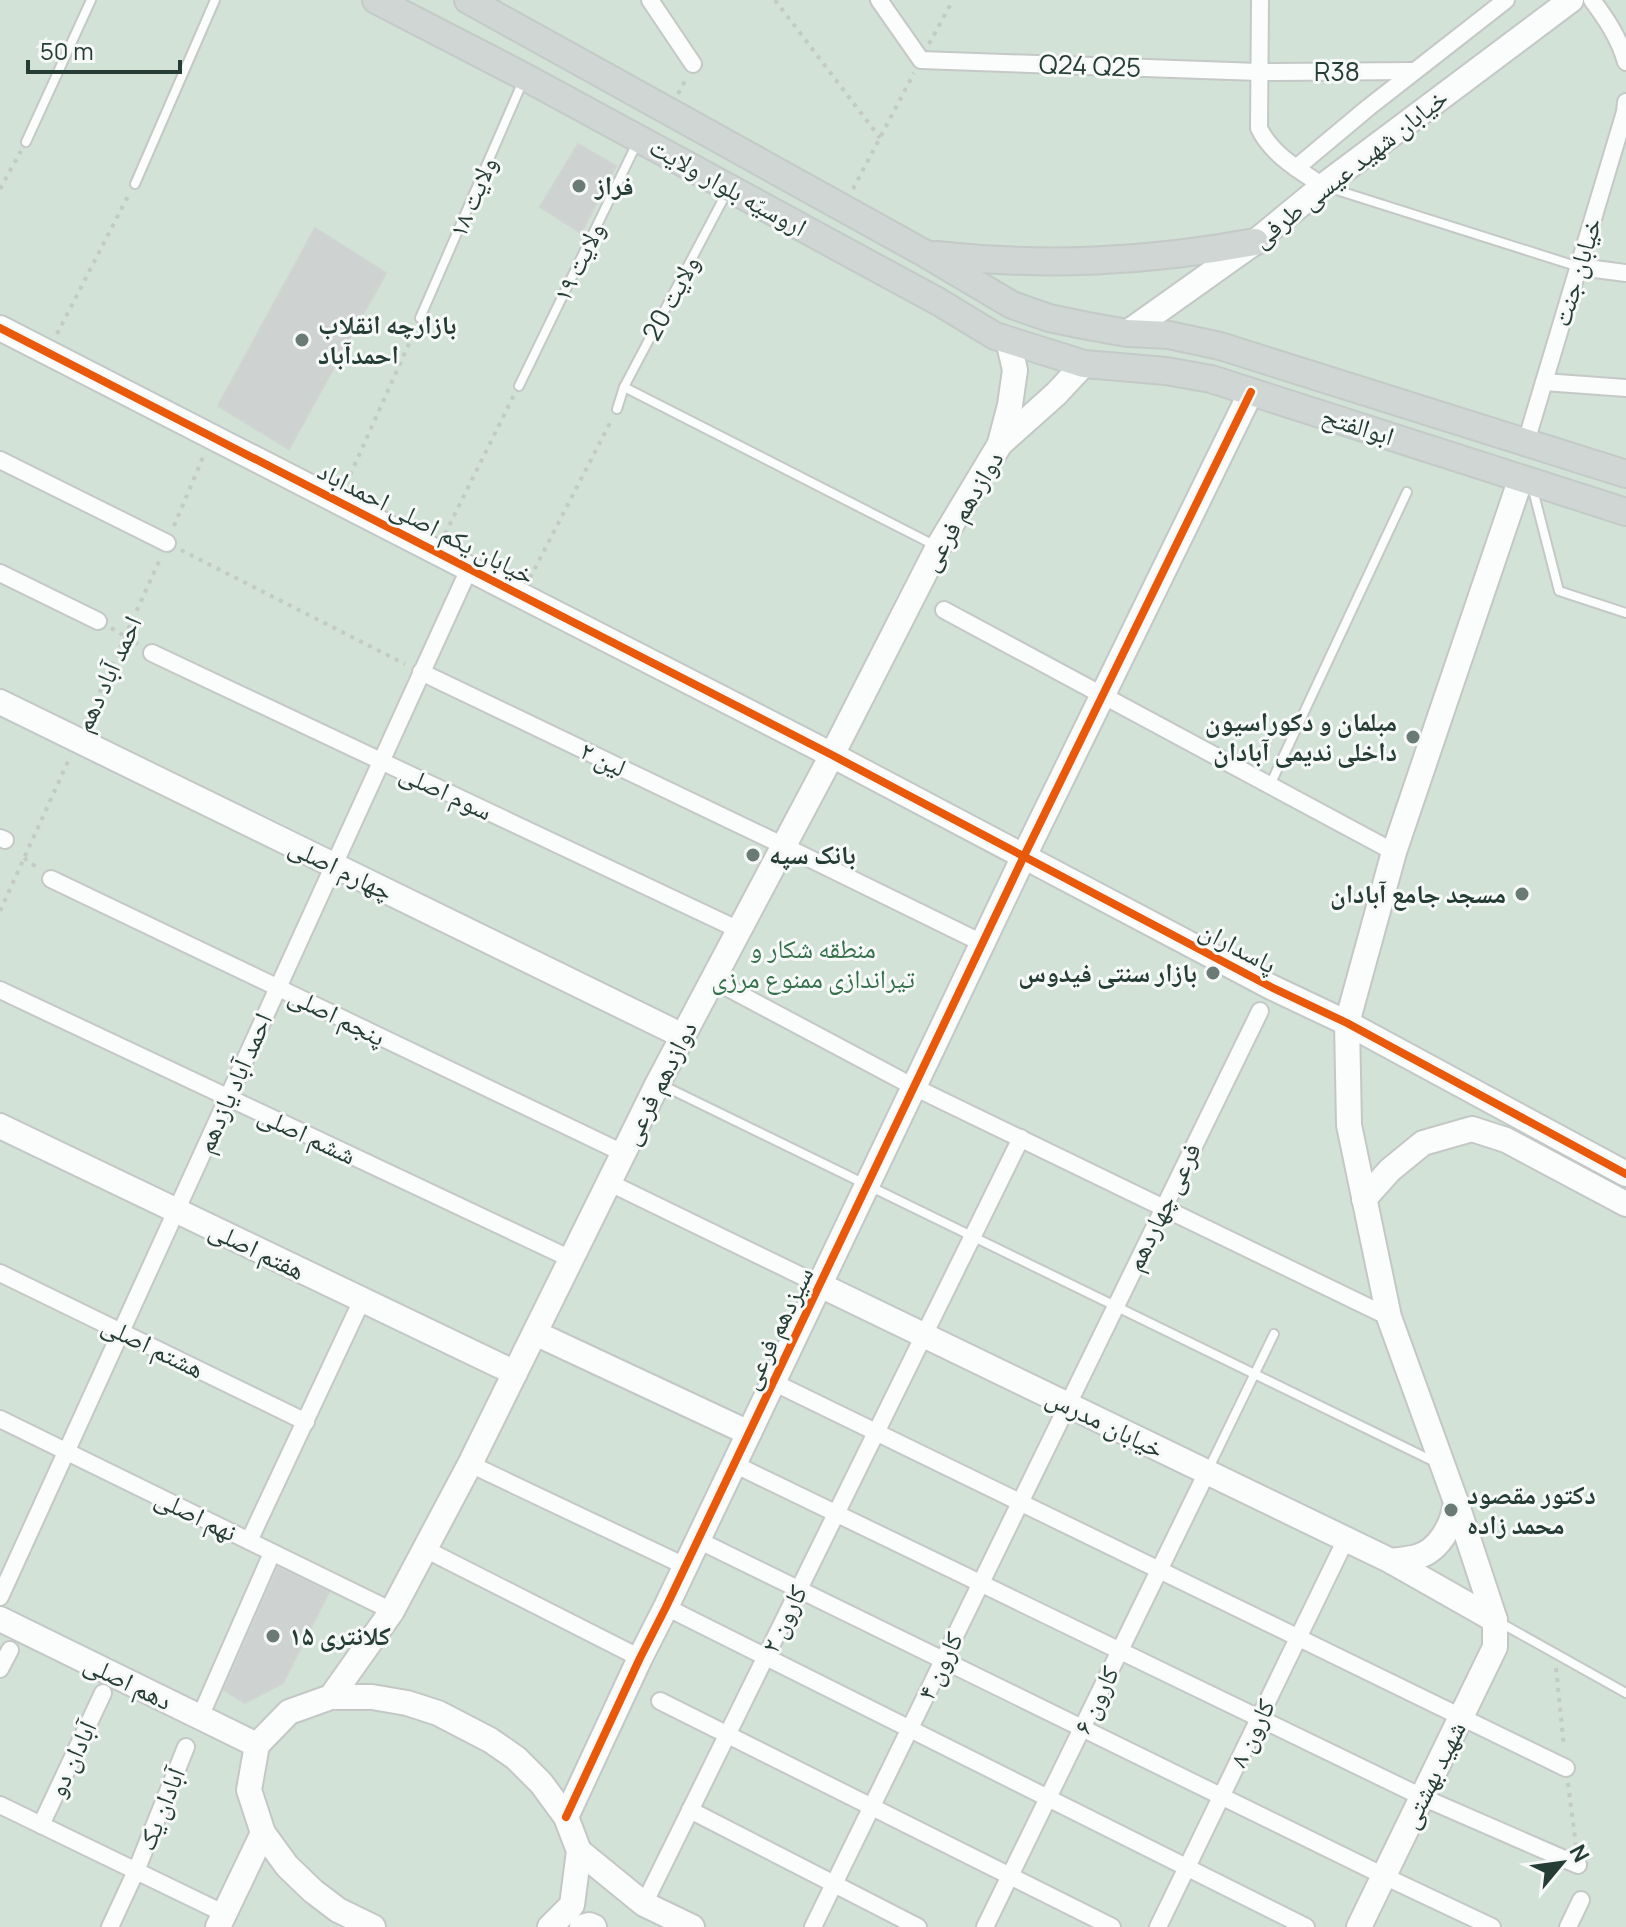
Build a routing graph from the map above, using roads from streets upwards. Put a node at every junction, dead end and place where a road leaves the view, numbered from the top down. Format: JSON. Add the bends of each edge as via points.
{"nodes":[{"id":1,"x":376,"y":0,"type":"edge"},
{"id":2,"x":468,"y":0,"type":"edge"},
{"id":3,"x":650,"y":0,"type":"edge"},
{"id":4,"x":879,"y":0,"type":"edge"},
{"id":5,"x":1260,"y":0,"type":"edge"},
{"id":6,"x":1506,"y":0,"type":"edge"},
{"id":7,"x":1571,"y":0,"type":"edge"},
{"id":8,"x":1592,"y":0,"type":"edge"},
{"id":9,"x":1626,"y":62,"type":"edge"},
{"id":10,"x":693,"y":64,"type":"road end"},
{"id":11,"x":1415,"y":71,"type":"junction"},
{"id":12,"x":1259,"y":72,"type":"junction"},
{"id":13,"x":1626,"y":109,"type":"edge"},
{"id":14,"x":669,"y":112,"type":"junction"},
{"id":15,"x":644,"y":141,"type":"junction"},
{"id":16,"x":728,"y":145,"type":"junction"},
{"id":17,"x":1296,"y":168,"type":"junction"},
{"id":18,"x":720,"y":183,"type":"junction"},
{"id":19,"x":1323,"y":186,"type":"junction"},
{"id":20,"x":1255,"y":242,"type":"junction"},
{"id":21,"x":926,"y":254,"type":"junction"},
{"id":22,"x":1579,"y":267,"type":"junction"},
{"id":23,"x":1626,"y":273,"type":"edge"},
{"id":24,"x":0,"y":328,"type":"edge"},
{"id":25,"x":1127,"y":333,"type":"junction"},
{"id":26,"x":1008,"y":340,"type":"junction"},
{"id":27,"x":1084,"y":364,"type":"junction"},
{"id":28,"x":1544,"y":382,"type":"junction"},
{"id":29,"x":1626,"y":388,"type":"edge"},
{"id":30,"x":1251,"y":392,"type":"junction"},
{"id":31,"x":1526,"y":442,"type":"junction"},
{"id":32,"x":1000,"y":444,"type":"junction"},
{"id":33,"x":0,"y":460,"type":"edge"},
{"id":34,"x":1626,"y":474,"type":"edge"},
{"id":35,"x":1526,"y":480,"type":"junction"},
{"id":36,"x":1626,"y":512,"type":"edge"},
{"id":37,"x":167,"y":543,"type":"road end"},
{"id":38,"x":469,"y":569,"type":"junction"},
{"id":39,"x":0,"y":573,"type":"edge"},
{"id":40,"x":944,"y":610,"type":"dead end"},
{"id":41,"x":98,"y":621,"type":"road end"},
{"id":42,"x":152,"y":653,"type":"road end"},
{"id":43,"x":421,"y":672,"type":"junction"},
{"id":44,"x":1103,"y":695,"type":"junction"},
{"id":45,"x":0,"y":702,"type":"edge"},
{"id":46,"x":832,"y":755,"type":"junction"},
{"id":47,"x":381,"y":762,"type":"junction"},
{"id":48,"x":784,"y":846,"type":"junction"},
{"id":49,"x":1394,"y":852,"type":"junction"},
{"id":50,"x":1024,"y":856,"type":"junction"},
{"id":51,"x":334,"y":865,"type":"junction"},
{"id":52,"x":51,"y":879,"type":"road end"},
{"id":53,"x":739,"y":930,"type":"junction"},
{"id":54,"x":982,"y":943,"type":"junction"},
{"id":55,"x":713,"y":980,"type":"junction"},
{"id":56,"x":278,"y":987,"type":"junction"},
{"id":57,"x":0,"y":990,"type":"edge"},
{"id":58,"x":1260,"y":1011,"type":"dead end"},
{"id":59,"x":1347,"y":1023,"type":"junction"},
{"id":60,"x":683,"y":1036,"type":"junction"},
{"id":61,"x":914,"y":1087,"type":"junction"},
{"id":62,"x":228,"y":1097,"type":"junction"},
{"id":63,"x":0,"y":1126,"type":"edge"},
{"id":64,"x":1021,"y":1138,"type":"junction"},
{"id":65,"x":623,"y":1153,"type":"junction"},
{"id":66,"x":1626,"y":1174,"type":"edge"},
{"id":67,"x":608,"y":1182,"type":"junction"},
{"id":68,"x":1364,"y":1199,"type":"junction"},
{"id":69,"x":1626,"y":1204,"type":"edge"},
{"id":70,"x":1163,"y":1208,"type":"junction"},
{"id":71,"x":176,"y":1210,"type":"junction"},
{"id":72,"x":571,"y":1259,"type":"junction"},
{"id":73,"x":0,"y":1273,"type":"edge"},
{"id":74,"x":820,"y":1285,"type":"junction"},
{"id":75,"x":362,"y":1300,"type":"junction"},
{"id":76,"x":1389,"y":1317,"type":"junction"},
{"id":77,"x":121,"y":1332,"type":"junction"},
{"id":78,"x":535,"y":1333,"type":"junction"},
{"id":79,"x":923,"y":1334,"type":"junction"},
{"id":80,"x":515,"y":1373,"type":"junction"},
{"id":81,"x":773,"y":1382,"type":"junction"},
{"id":82,"x":1067,"y":1404,"type":"junction"},
{"id":83,"x":0,"y":1419,"type":"edge"},
{"id":84,"x":306,"y":1422,"type":"junction"},
{"id":85,"x":876,"y":1432,"type":"junction"},
{"id":86,"x":749,"y":1433,"type":"junction"},
{"id":87,"x":66,"y":1452,"type":"junction"},
{"id":88,"x":470,"y":1464,"type":"junction"},
{"id":89,"x":734,"y":1464,"type":"junction"},
{"id":90,"x":1207,"y":1472,"type":"junction"},
{"id":91,"x":1020,"y":1502,"type":"junction"},
{"id":92,"x":1456,"y":1502,"type":"junction"},
{"id":93,"x":836,"y":1514,"type":"junction"},
{"id":94,"x":1346,"y":1539,"type":"junction"},
{"id":95,"x":698,"y":1540,"type":"junction"},
{"id":96,"x":249,"y":1541,"type":"junction"},
{"id":97,"x":425,"y":1549,"type":"junction"},
{"id":98,"x":272,"y":1553,"type":"junction"},
{"id":99,"x":1391,"y":1561,"type":"junction"},
{"id":100,"x":685,"y":1566,"type":"junction"},
{"id":101,"x":1159,"y":1570,"type":"junction"},
{"id":102,"x":980,"y":1583,"type":"junction"},
{"id":103,"x":799,"y":1589,"type":"junction"},
{"id":104,"x":0,"y":1597,"type":"edge"},
{"id":105,"x":666,"y":1607,"type":"junction"},
{"id":106,"x":392,"y":1611,"type":"junction"},
{"id":107,"x":0,"y":1619,"type":"edge"},
{"id":108,"x":1495,"y":1620,"type":"junction"},
{"id":109,"x":1298,"y":1639,"type":"junction"},
{"id":110,"x":10,"y":1650,"type":"dead end"},
{"id":111,"x":1120,"y":1651,"type":"junction"},
{"id":112,"x":766,"y":1656,"type":"junction"},
{"id":113,"x":640,"y":1658,"type":"junction"},
{"id":114,"x":943,"y":1660,"type":"junction"},
{"id":115,"x":0,"y":1669,"type":"edge"},
{"id":116,"x":103,"y":1693,"type":"dead end"},
{"id":117,"x":331,"y":1697,"type":"junction"},
{"id":118,"x":660,"y":1701,"type":"dead end"},
{"id":119,"x":200,"y":1717,"type":"junction"},
{"id":120,"x":1259,"y":1718,"type":"junction"},
{"id":121,"x":1460,"y":1718,"type":"junction"},
{"id":122,"x":1082,"y":1728,"type":"junction"},
{"id":123,"x":909,"y":1729,"type":"junction"},
{"id":124,"x":727,"y":1735,"type":"junction"},
{"id":125,"x":257,"y":1745,"type":"junction"},
{"id":126,"x":186,"y":1747,"type":"dead end"},
{"id":127,"x":1566,"y":1768,"type":"dead end"},
{"id":128,"x":1221,"y":1797,"type":"junction"},
{"id":129,"x":1422,"y":1797,"type":"junction"},
{"id":130,"x":1048,"y":1798,"type":"junction"},
{"id":131,"x":0,"y":1805,"type":"edge"},
{"id":132,"x":872,"y":1807,"type":"junction"},
{"id":133,"x":690,"y":1810,"type":"junction"},
{"id":134,"x":566,"y":1817,"type":"junction"},
{"id":135,"x":41,"y":1825,"type":"junction"},
{"id":136,"x":263,"y":1833,"type":"junction"},
{"id":137,"x":579,"y":1851,"type":"junction"},
{"id":138,"x":1578,"y":1865,"type":"dead end"},
{"id":139,"x":1187,"y":1867,"type":"junction"},
{"id":140,"x":136,"y":1871,"type":"junction"},
{"id":141,"x":1010,"y":1876,"type":"junction"},
{"id":142,"x":1384,"y":1876,"type":"junction"},
{"id":143,"x":834,"y":1884,"type":"junction"},
{"id":144,"x":1581,"y":1900,"type":"dead end"},
{"id":145,"x":644,"y":1904,"type":"junction"},
{"id":146,"x":222,"y":1921,"type":"edge"},
{"id":147,"x":110,"y":1927,"type":"edge"},
{"id":148,"x":373,"y":1927,"type":"edge"},
{"id":149,"x":550,"y":1927,"type":"edge"},
{"id":150,"x":582,"y":1927,"type":"edge"},
{"id":151,"x":594,"y":1927,"type":"edge"},
{"id":152,"x":692,"y":1927,"type":"edge"},
{"id":153,"x":813,"y":1927,"type":"edge"},
{"id":154,"x":918,"y":1927,"type":"edge"},
{"id":155,"x":985,"y":1927,"type":"edge"},
{"id":156,"x":1112,"y":1927,"type":"edge"},
{"id":157,"x":1158,"y":1927,"type":"edge"},
{"id":158,"x":1306,"y":1927,"type":"edge"},
{"id":159,"x":1359,"y":1927,"type":"edge"},
{"id":160,"x":1492,"y":1927,"type":"edge"},
{"id":161,"x":1568,"y":1927,"type":"edge"}],
"edges":[{"from":1,"to":15,"type":"main road","name":"اروسیّه بلوار ولایت"},
{"from":2,"to":14,"type":"main road","name":"اروسیّه بلوار ولایت"},
{"from":3,"to":10,"type":"street"},
{"from":4,"to":12,"type":"street","name":"Q24 Q25","via":[[921,60]]},
{"from":5,"to":12,"type":"street"},
{"from":6,"to":11,"type":"street"},
{"from":7,"to":19,"type":"street","name":"خیابان شهید عیسی طرفی"},
{"from":8,"to":9,"type":"street"},
{"from":11,"to":12,"type":"street","name":"R38"},
{"from":11,"to":17,"type":"street"},
{"from":12,"to":17,"type":"street","via":[[1259,128],[1266,142]]},
{"from":13,"to":22,"type":"street","name":"خیابان جنت"},
{"from":14,"to":15,"type":"main road","via":[[664,131]]},
{"from":14,"to":16,"type":"main road","name":"اروسیّه بلوار ولایت"},
{"from":15,"to":18,"type":"main road","name":"اروسیّه بلوار ولایت"},
{"from":16,"to":18,"type":"main road","via":[[710,167]]},
{"from":16,"to":21,"type":"main road","name":"اروسیّه بلوار ولایت"},
{"from":17,"to":19,"type":"street"},
{"from":18,"to":26,"type":"main road","name":"اروسیّه بلوار ولایت"},
{"from":19,"to":20,"type":"street","name":"خیابان شهید عیسی طرفی"},
{"from":20,"to":21,"type":"main road","via":[[1099,262]]},
{"from":20,"to":25,"type":"street","name":"خیابان شهید عیسی طرفی"},
{"from":21,"to":25,"type":"main road","name":"اروسیّه بلوار ولایت","via":[[1012,305]]},
{"from":22,"to":23,"type":"street"},
{"from":22,"to":28,"type":"street","name":"خیابان جنت"},
{"from":24,"to":38,"type":"street","name":"خیابان یکم اصلی احمداباد"},
{"from":25,"to":27,"type":"main road"},
{"from":25,"to":31,"type":"main road","name":"ابوالفتح","via":[[1220,346]]},
{"from":26,"to":27,"type":"main road","name":"اروسیّه بلوار ولایت"},
{"from":26,"to":32,"type":"street","via":[[1015,370]]},
{"from":27,"to":30,"type":"main road","name":"ابوالفتح","via":[[1166,371]]},
{"from":27,"to":32,"type":"street","name":"دوازدهم فرعی"},
{"from":28,"to":29,"type":"street"},
{"from":28,"to":31,"type":"street","name":"خیابان جنت"},
{"from":30,"to":35,"type":"main road","name":"ابوالفتح"},
{"from":30,"to":44,"type":"street","name":"سیزدهم فرعی"},
{"from":31,"to":34,"type":"main road","name":"ابوالفتح"},
{"from":32,"to":46,"type":"street","name":"دوازدهم فرعی","via":[[938,547]]},
{"from":33,"to":37,"type":"street"},
{"from":35,"to":36,"type":"main road","name":"ابوالفتح"},
{"from":35,"to":49,"type":"street"},
{"from":38,"to":43,"type":"street","name":"احمد آباد یازدهم"},
{"from":38,"to":46,"type":"street","name":"خیابان یکم اصلی احمداباد"},
{"from":39,"to":41,"type":"street"},
{"from":40,"to":44,"type":"street"},
{"from":42,"to":47,"type":"street","name":"سوم اصلی"},
{"from":43,"to":47,"type":"street","name":"احمد آباد یازدهم"},
{"from":43,"to":48,"type":"street","name":"لین ۲"},
{"from":44,"to":49,"type":"street"},
{"from":44,"to":50,"type":"street","name":"سیزدهم فرعی"},
{"from":45,"to":51,"type":"street","name":"چهارم اصلی"},
{"from":46,"to":48,"type":"street","name":"دوازدهم فرعی"},
{"from":46,"to":50,"type":"street","name":"پاسداران"},
{"from":47,"to":51,"type":"street","name":"احمد آباد یازدهم"},
{"from":47,"to":53,"type":"street","name":"سوم اصلی"},
{"from":48,"to":53,"type":"street","name":"دوازدهم فرعی"},
{"from":48,"to":54,"type":"street","name":"لین ۲"},
{"from":49,"to":59,"type":"street"},
{"from":50,"to":54,"type":"street","name":"سیزدهم فرعی"},
{"from":50,"to":59,"type":"street","name":"پاسداران"},
{"from":51,"to":56,"type":"street","name":"احمد آباد یازدهم"},
{"from":51,"to":60,"type":"street","name":"چهارم اصلی"},
{"from":52,"to":56,"type":"street","name":"پنجم اصلی"},
{"from":53,"to":55,"type":"street","name":"دوازدهم فرعی"},
{"from":54,"to":61,"type":"street","name":"سیزدهم فرعی"},
{"from":55,"to":60,"type":"street","name":"دوازدهم فرعی"},
{"from":55,"to":61,"type":"street"},
{"from":56,"to":62,"type":"street","name":"احمد آباد یازدهم"},
{"from":56,"to":65,"type":"street","name":"پنجم اصلی"},
{"from":57,"to":62,"type":"street","name":"ششم اصلی"},
{"from":58,"to":70,"type":"street","name":"فرعی چهاردهم"},
{"from":59,"to":66,"type":"street","name":"پاسداران"},
{"from":59,"to":68,"type":"street","via":[[1349,1125]]},
{"from":60,"to":65,"type":"street","name":"دوازدهم فرعی"},
{"from":61,"to":64,"type":"street"},
{"from":61,"to":74,"type":"street","name":"سیزدهم فرعی"},
{"from":62,"to":71,"type":"street","name":"احمد آباد یازدهم"},
{"from":62,"to":72,"type":"street","name":"ششم اصلی"},
{"from":63,"to":71,"type":"street","name":"هفتم اصلی"},
{"from":64,"to":70,"type":"street"},
{"from":64,"to":79,"type":"street","name":"کارون ۲"},
{"from":65,"to":67,"type":"street","name":"دوازدهم فرعی"},
{"from":67,"to":72,"type":"street","name":"دوازدهم فرعی"},
{"from":67,"to":74,"type":"street"},
{"from":68,"to":69,"type":"street","via":[[1423,1143],[1472,1129],[1506,1140]]},
{"from":68,"to":76,"type":"street"},
{"from":70,"to":76,"type":"street"},
{"from":70,"to":82,"type":"street","name":"فرعی چهاردهم"},
{"from":71,"to":75,"type":"street","name":"هفتم اصلی"},
{"from":71,"to":77,"type":"street","name":"احمد آباد یازدهم"},
{"from":72,"to":78,"type":"street","name":"دوازدهم فرعی"},
{"from":73,"to":77,"type":"street","name":"هشتم اصلی"},
{"from":74,"to":79,"type":"street","name":"خیابان مدرس"},
{"from":74,"to":81,"type":"street","name":"سیزدهم فرعی"},
{"from":75,"to":80,"type":"street","name":"هفتم اصلی"},
{"from":75,"to":84,"type":"street"},
{"from":76,"to":92,"type":"street"},
{"from":77,"to":84,"type":"street","name":"هشتم اصلی"},
{"from":77,"to":87,"type":"street","name":"احمد آباد یازدهم"},
{"from":78,"to":80,"type":"street","name":"دوازدهم فرعی"},
{"from":78,"to":86,"type":"street"},
{"from":79,"to":82,"type":"street","name":"خیابان مدرس"},
{"from":79,"to":85,"type":"street","name":"کارون ۲"},
{"from":80,"to":88,"type":"street","name":"دوازدهم فرعی"},
{"from":81,"to":85,"type":"street"},
{"from":81,"to":86,"type":"street","name":"سیزدهم فرعی"},
{"from":82,"to":90,"type":"street","name":"خیابان مدرس"},
{"from":82,"to":91,"type":"street","name":"کارون ۴"},
{"from":83,"to":87,"type":"street","name":"نهم اصلی"},
{"from":84,"to":96,"type":"street"},
{"from":85,"to":91,"type":"street"},
{"from":85,"to":93,"type":"street","name":"کارون ۲"},
{"from":86,"to":89,"type":"street","name":"سیزدهم فرعی"},
{"from":87,"to":96,"type":"street","name":"نهم اصلی"},
{"from":87,"to":104,"type":"street","name":"احمد آباد یازدهم"},
{"from":88,"to":97,"type":"street","name":"دوازدهم فرعی"},
{"from":88,"to":100,"type":"street"},
{"from":89,"to":93,"type":"street"},
{"from":89,"to":95,"type":"street","name":"سیزدهم فرعی"},
{"from":90,"to":94,"type":"street","name":"خیابان مدرس"},
{"from":90,"to":101,"type":"street","name":"کارون ۶"},
{"from":91,"to":101,"type":"street"},
{"from":91,"to":102,"type":"street","name":"کارون ۴"},
{"from":92,"to":99,"type":"street","via":[[1449,1527],[1434,1547],[1420,1557]]},
{"from":92,"to":108,"type":"street"},
{"from":93,"to":102,"type":"street"},
{"from":93,"to":103,"type":"street","name":"کارون ۲"},
{"from":94,"to":99,"type":"street","name":"خیابان مدرس"},
{"from":94,"to":109,"type":"street","name":"کارون ۸"},
{"from":95,"to":100,"type":"street","name":"سیزدهم فرعی"},
{"from":95,"to":103,"type":"street"},
{"from":96,"to":98,"type":"street","name":"نهم اصلی"},
{"from":97,"to":106,"type":"street","name":"دوازدهم فرعی"},
{"from":97,"to":113,"type":"street"},
{"from":98,"to":106,"type":"street","name":"نهم اصلی"},
{"from":98,"to":119,"type":"street"},
{"from":99,"to":108,"type":"street","name":"خیابان مدرس"},
{"from":100,"to":105,"type":"street","name":"سیزدهم فرعی"},
{"from":101,"to":109,"type":"street"},
{"from":101,"to":111,"type":"street","name":"کارون ۶"},
{"from":102,"to":111,"type":"street"},
{"from":102,"to":114,"type":"street","name":"کارون ۴"},
{"from":103,"to":112,"type":"street","name":"کارون ۲"},
{"from":103,"to":114,"type":"street"},
{"from":105,"to":112,"type":"street"},
{"from":105,"to":113,"type":"street","name":"سیزدهم فرعی"},
{"from":106,"to":117,"type":"street","name":"دوازدهم فرعی"},
{"from":107,"to":119,"type":"street","name":"دهم اصلی"},
{"from":108,"to":121,"type":"street","name":"شهید بهشتی","via":[[1495,1647]]},
{"from":109,"to":120,"type":"street","name":"کارون ۸"},
{"from":109,"to":121,"type":"street"},
{"from":110,"to":115,"type":"street"},
{"from":111,"to":120,"type":"street"},
{"from":111,"to":122,"type":"street","name":"کارون ۶"},
{"from":112,"to":123,"type":"street"},
{"from":112,"to":124,"type":"street","name":"کارون ۲"},
{"from":113,"to":134,"type":"street","name":"سیزدهم فرعی"},
{"from":114,"to":122,"type":"street"},
{"from":114,"to":123,"type":"street","name":"کارون ۴"},
{"from":116,"to":135,"type":"street","name":"آبادان دو"},
{"from":117,"to":125,"type":"street","via":[[289,1712]]},
{"from":117,"to":134,"type":"street","via":[[372,1697],[438,1713],[516,1758]]},
{"from":118,"to":124,"type":"street"},
{"from":119,"to":125,"type":"street","name":"دهم اصلی"},
{"from":120,"to":128,"type":"street","name":"کارون ۸"},
{"from":120,"to":129,"type":"street"},
{"from":121,"to":127,"type":"street"},
{"from":121,"to":129,"type":"street","name":"شهید بهشتی"},
{"from":122,"to":128,"type":"street"},
{"from":122,"to":130,"type":"street","name":"کارون ۶"},
{"from":123,"to":130,"type":"street"},
{"from":123,"to":132,"type":"street","name":"کارون ۴"},
{"from":124,"to":132,"type":"street"},
{"from":124,"to":133,"type":"street","name":"کارون ۲"},
{"from":125,"to":136,"type":"street","via":[[249,1790]]},
{"from":126,"to":140,"type":"street","name":"آبادان یک"},
{"from":128,"to":139,"type":"street","name":"کارون ۸"},
{"from":128,"to":142,"type":"street"},
{"from":129,"to":138,"type":"street"},
{"from":129,"to":142,"type":"street","name":"شهید بهشتی"},
{"from":130,"to":139,"type":"street"},
{"from":130,"to":141,"type":"street","name":"کارون ۶"},
{"from":131,"to":135,"type":"street"},
{"from":132,"to":141,"type":"street"},
{"from":132,"to":143,"type":"street","name":"کارون ۴"},
{"from":133,"to":143,"type":"street"},
{"from":133,"to":145,"type":"street","name":"کارون ۲"},
{"from":134,"to":137,"type":"street"},
{"from":135,"to":140,"type":"street"},
{"from":136,"to":146,"type":"street"},
{"from":136,"to":148,"type":"street","via":[[313,1891]]},
{"from":137,"to":145,"type":"street"},
{"from":137,"to":149,"type":"street","via":[[572,1905]]},
{"from":139,"to":157,"type":"street","name":"کارون ۸"},
{"from":139,"to":158,"type":"street"},
{"from":140,"to":146,"type":"street"},
{"from":140,"to":147,"type":"street","name":"آبادان یک"},
{"from":141,"to":155,"type":"street","name":"کارون ۶"},
{"from":141,"to":156,"type":"street"},
{"from":142,"to":159,"type":"street","name":"شهید بهشتی"},
{"from":142,"to":160,"type":"street"},
{"from":143,"to":153,"type":"street","name":"کارون ۴"},
{"from":143,"to":154,"type":"street"},
{"from":144,"to":161,"type":"street"},
{"from":145,"to":152,"type":"street"},
{"from":150,"to":151,"type":"street"}]}
